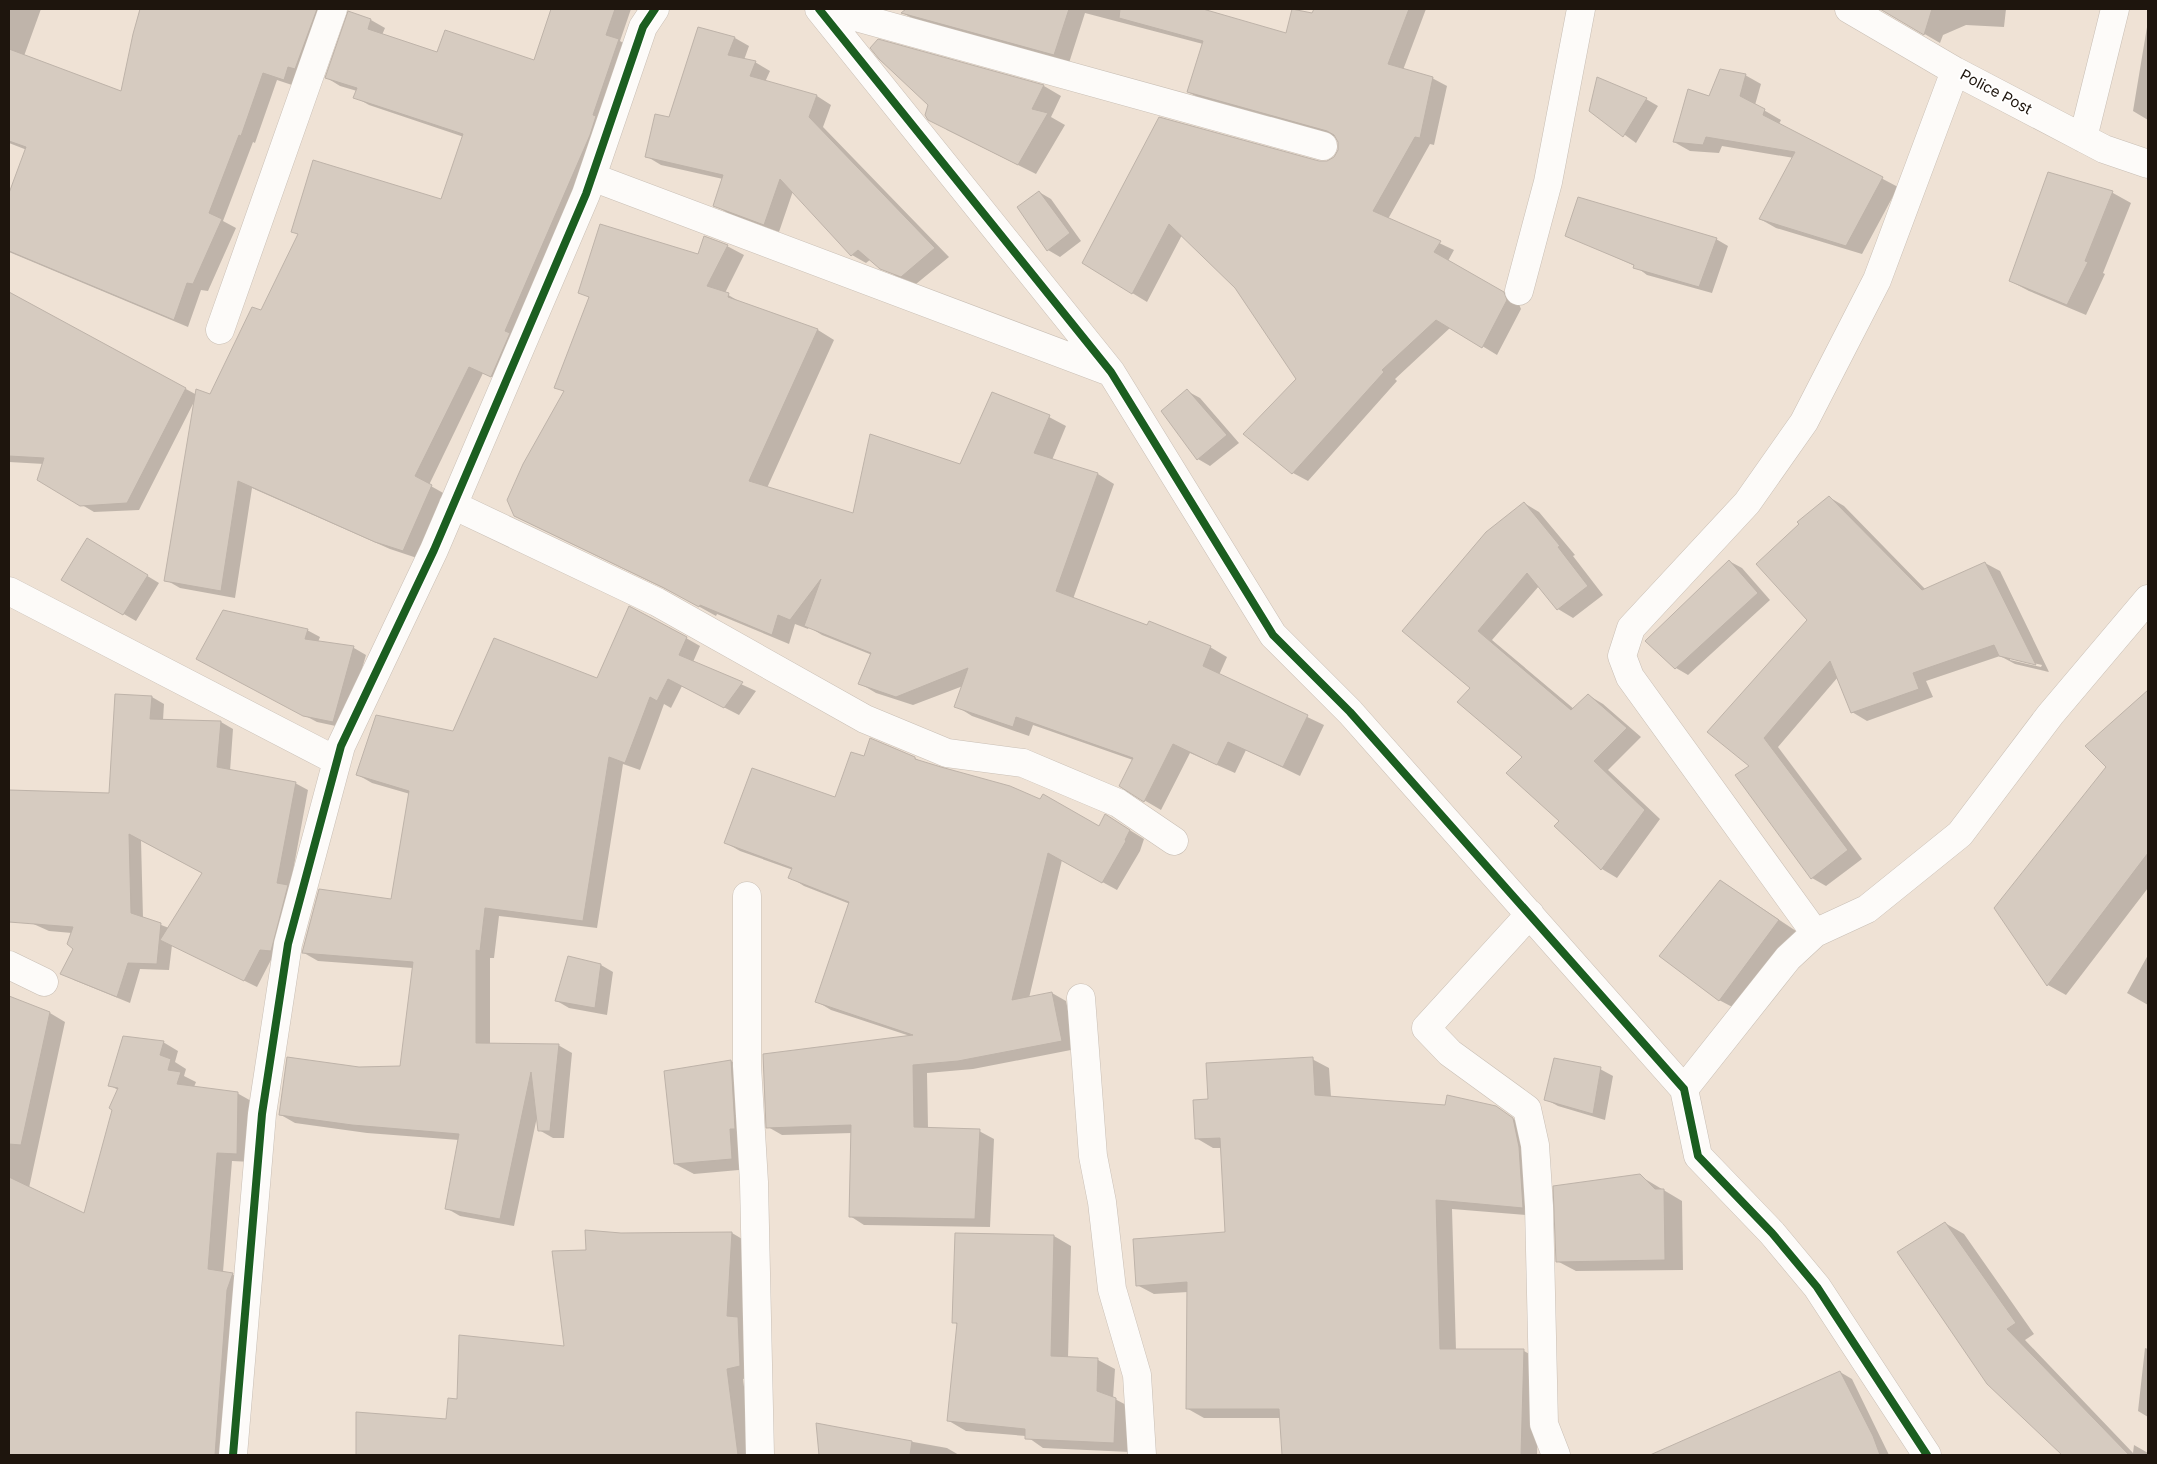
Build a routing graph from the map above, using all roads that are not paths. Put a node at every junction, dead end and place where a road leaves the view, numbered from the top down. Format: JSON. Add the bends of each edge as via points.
{"nodes":[{"id":1,"x":333,"y":9,"type":"edge"},
{"id":2,"x":655,"y":9,"type":"edge"},
{"id":3,"x":818,"y":9,"type":"edge"},
{"id":4,"x":826,"y":9,"type":"edge"},
{"id":5,"x":1581,"y":9,"type":"edge"},
{"id":6,"x":1849,"y":9,"type":"edge"},
{"id":7,"x":2115,"y":9,"type":"edge"},
{"id":8,"x":1954,"y":70,"type":"junction"},
{"id":9,"x":2083,"y":138,"type":"junction"},
{"id":10,"x":1322,"y":146,"type":"dead end"},
{"id":11,"x":2148,"y":164,"type":"edge"},
{"id":12,"x":592,"y":177,"type":"junction"},
{"id":13,"x":1520,"y":291,"type":"dead end"},
{"id":14,"x":220,"y":330,"type":"dead end"},
{"id":15,"x":1111,"y":372,"type":"junction"},
{"id":16,"x":453,"y":505,"type":"junction"},
{"id":17,"x":9,"y":591,"type":"edge"},
{"id":18,"x":2148,"y":599,"type":"edge"},
{"id":19,"x":337,"y":761,"type":"junction"},
{"id":20,"x":1174,"y":841,"type":"dead end"},
{"id":21,"x":746,"y":896,"type":"dead end"},
{"id":22,"x":1530,"y":914,"type":"junction"},
{"id":23,"x":1815,"y":933,"type":"junction"},
{"id":24,"x":9,"y":965,"type":"edge"},
{"id":25,"x":44,"y":982,"type":"dead end"},
{"id":26,"x":1081,"y":998,"type":"dead end"},
{"id":27,"x":1684,"y":1089,"type":"junction"},
{"id":28,"x":234,"y":1455,"type":"edge"},
{"id":29,"x":760,"y":1455,"type":"edge"},
{"id":30,"x":1142,"y":1455,"type":"edge"},
{"id":31,"x":1556,"y":1455,"type":"edge"},
{"id":32,"x":1926,"y":1455,"type":"edge"}],
"edges":[{"from":1,"to":14,"type":"street"},
{"from":2,"to":12,"type":"street","via":[[643,27]]},
{"from":3,"to":15,"type":"street"},
{"from":4,"to":10,"type":"street"},
{"from":5,"to":13,"type":"street","via":[[1548,182]]},
{"from":6,"to":8,"type":"street","name":"Police Post"},
{"from":7,"to":9,"type":"street"},
{"from":8,"to":9,"type":"street","name":"Police Post"},
{"from":8,"to":23,"type":"street","via":[[1877,280],[1804,422],[1747,503],[1631,628],[1622,656],[1630,678]]},
{"from":9,"to":11,"type":"street","name":"Police Post"},
{"from":12,"to":15,"type":"street"},
{"from":12,"to":16,"type":"street"},
{"from":15,"to":22,"type":"street","via":[[1273,635],[1350,712]]},
{"from":16,"to":19,"type":"street"},
{"from":16,"to":20,"type":"street","via":[[657,602],[865,719],[947,753],[1023,763],[1118,803]]},
{"from":17,"to":19,"type":"street"},
{"from":18,"to":23,"type":"street","via":[[2050,715],[1960,834],[1867,909]]},
{"from":19,"to":28,"type":"street","via":[[288,944],[264,1105]]},
{"from":21,"to":29,"type":"street","via":[[747,1066],[754,1182]]},
{"from":22,"to":27,"type":"street"},
{"from":22,"to":31,"type":"street","via":[[1426,1028],[1450,1053],[1527,1109],[1535,1145],[1539,1206],[1544,1424]]},
{"from":23,"to":27,"type":"street","via":[[1788,958]]},
{"from":24,"to":25,"type":"street"},
{"from":26,"to":30,"type":"street","via":[[1093,1156],[1112,1289],[1137,1374]]},
{"from":27,"to":32,"type":"street","via":[[1698,1156],[1772,1233],[1817,1287]]}]}
